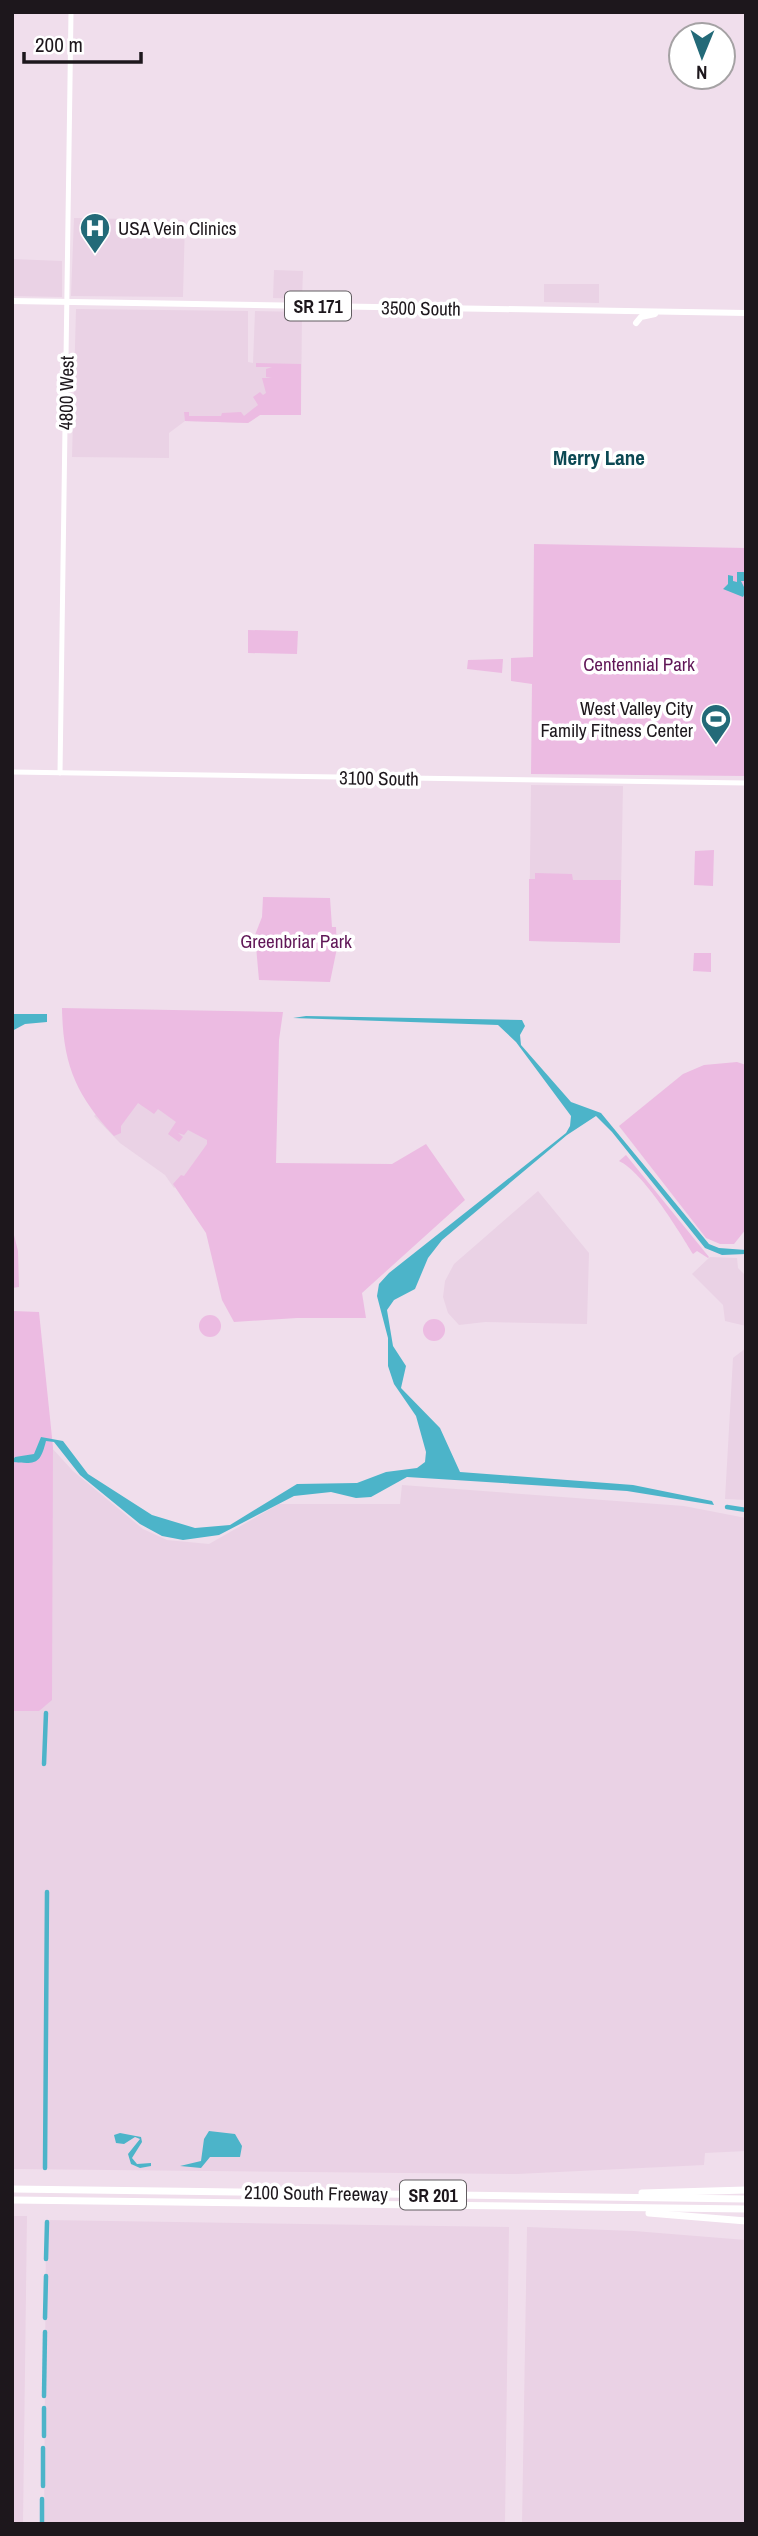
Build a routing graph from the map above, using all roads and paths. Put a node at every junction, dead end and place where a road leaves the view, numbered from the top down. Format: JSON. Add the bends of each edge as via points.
{"nodes":[{"id":1,"x":71,"y":12,"type":"edge"},
{"id":2,"x":12,"y":301,"type":"edge"},
{"id":3,"x":67,"y":302,"type":"junction"},
{"id":4,"x":665,"y":312,"type":"junction"},
{"id":5,"x":746,"y":313,"type":"edge"},
{"id":6,"x":636,"y":323,"type":"dead end"},
{"id":7,"x":12,"y":772,"type":"edge"},
{"id":8,"x":60,"y":773,"type":"junction"},
{"id":9,"x":746,"y":783,"type":"edge"},
{"id":10,"x":12,"y":2189,"type":"edge"},
{"id":11,"x":746,"y":2190,"type":"edge"},
{"id":12,"x":605,"y":2197,"type":"junction"},
{"id":13,"x":746,"y":2199,"type":"edge"},
{"id":14,"x":12,"y":2200,"type":"edge"},
{"id":15,"x":604,"y":2208,"type":"junction"},
{"id":16,"x":746,"y":2209,"type":"edge"},
{"id":17,"x":746,"y":2221,"type":"edge"}],
"edges":[{"from":1,"to":3,"type":"main road","name":"4800 West"},
{"from":2,"to":3,"type":"main road","name":"3500 South","number":"SR 171"},
{"from":3,"to":4,"type":"main road","name":"3500 South","number":"SR 171"},
{"from":3,"to":8,"type":"main road","name":"4800 West"},
{"from":4,"to":5,"type":"main road","name":"3500 South","number":"SR 171"},
{"from":4,"to":6,"type":"main road","via":[[641,317]]},
{"from":7,"to":8,"type":"main road","name":"3100 South"},
{"from":8,"to":9,"type":"main road","name":"3100 South"},
{"from":10,"to":12,"type":"highway","name":"2100 South Freeway","number":"SR 201"},
{"from":11,"to":12,"type":"highway"},
{"from":12,"to":13,"type":"highway","name":"2100 South Freeway","number":"SR 201"},
{"from":14,"to":15,"type":"highway","name":"2100 South Freeway","number":"SR 201"},
{"from":15,"to":16,"type":"highway","name":"2100 South Freeway","number":"SR 201"},
{"from":15,"to":17,"type":"highway"}]}
